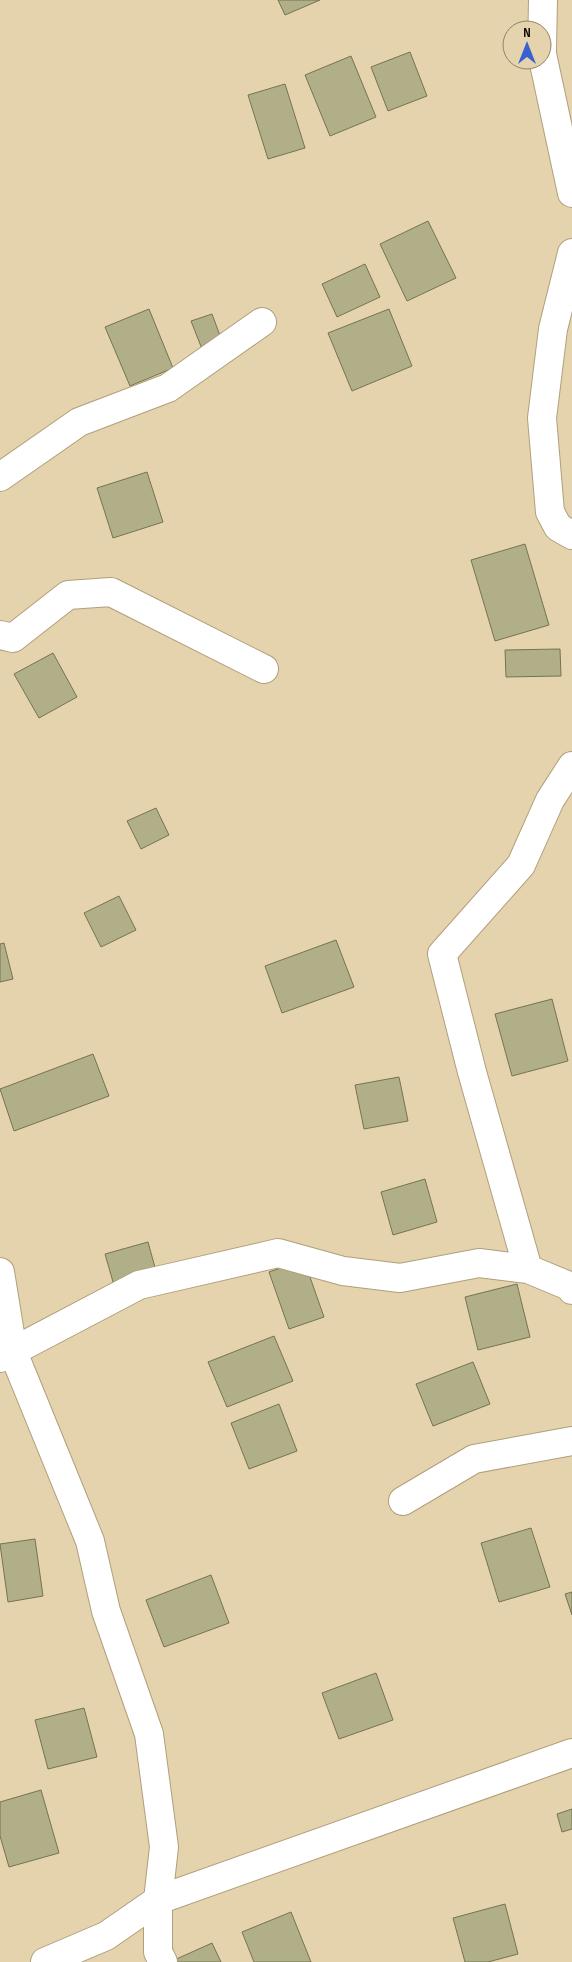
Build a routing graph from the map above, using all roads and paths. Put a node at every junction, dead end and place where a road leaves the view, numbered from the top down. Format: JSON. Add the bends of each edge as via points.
{"nodes":[{"id":1,"x":544,"y":0,"type":"edge"},
{"id":2,"x":543,"y":20,"type":"edge"},
{"id":3,"x":546,"y":70,"type":"edge"},
{"id":4,"x":572,"y":193,"type":"edge"},
{"id":5,"x":572,"y":253,"type":"edge"},
{"id":6,"x":262,"y":322,"type":"dead end"},
{"id":7,"x":0,"y":477,"type":"edge"},
{"id":8,"x":572,"y":535,"type":"edge"},
{"id":9,"x":0,"y":635,"type":"edge"},
{"id":10,"x":264,"y":669,"type":"dead end"},
{"id":11,"x":572,"y":766,"type":"edge"},
{"id":12,"x":528,"y":1268,"type":"junction"},
{"id":13,"x":0,"y":1272,"type":"edge"},
{"id":14,"x":572,"y":1290,"type":"edge"},
{"id":15,"x":7,"y":1355,"type":"edge"},
{"id":16,"x":572,"y":1441,"type":"edge"},
{"id":17,"x":403,"y":1501,"type":"dead end"},
{"id":18,"x":572,"y":1753,"type":"edge"},
{"id":19,"x":158,"y":1900,"type":"junction"},
{"id":20,"x":45,"y":1962,"type":"edge"},
{"id":21,"x":163,"y":1962,"type":"edge"}],
"edges":[{"from":1,"to":2,"type":"street"},
{"from":3,"to":4,"type":"street"},
{"from":5,"to":8,"type":"street","via":[[553,329],[542,418],[550,512],[558,527]]},
{"from":6,"to":7,"type":"street","via":[[168,388],[79,422]]},
{"from":9,"to":10,"type":"street","via":[[13,638],[68,595],[111,592]]},
{"from":11,"to":12,"type":"street","via":[[550,800],[521,865],[442,954]]},
{"from":12,"to":14,"type":"street"},
{"from":12,"to":15,"type":"street","via":[[479,1263],[400,1278],[343,1271],[278,1253],[139,1285]]},
{"from":13,"to":15,"type":"street"},
{"from":15,"to":19,"type":"street","via":[[90,1541],[106,1611],[149,1734],[164,1847]]},
{"from":16,"to":17,"type":"street","via":[[474,1459]]},
{"from":18,"to":19,"type":"street"},
{"from":19,"to":20,"type":"street","via":[[106,1936]]},
{"from":19,"to":21,"type":"street","via":[[158,1952]]}]}
